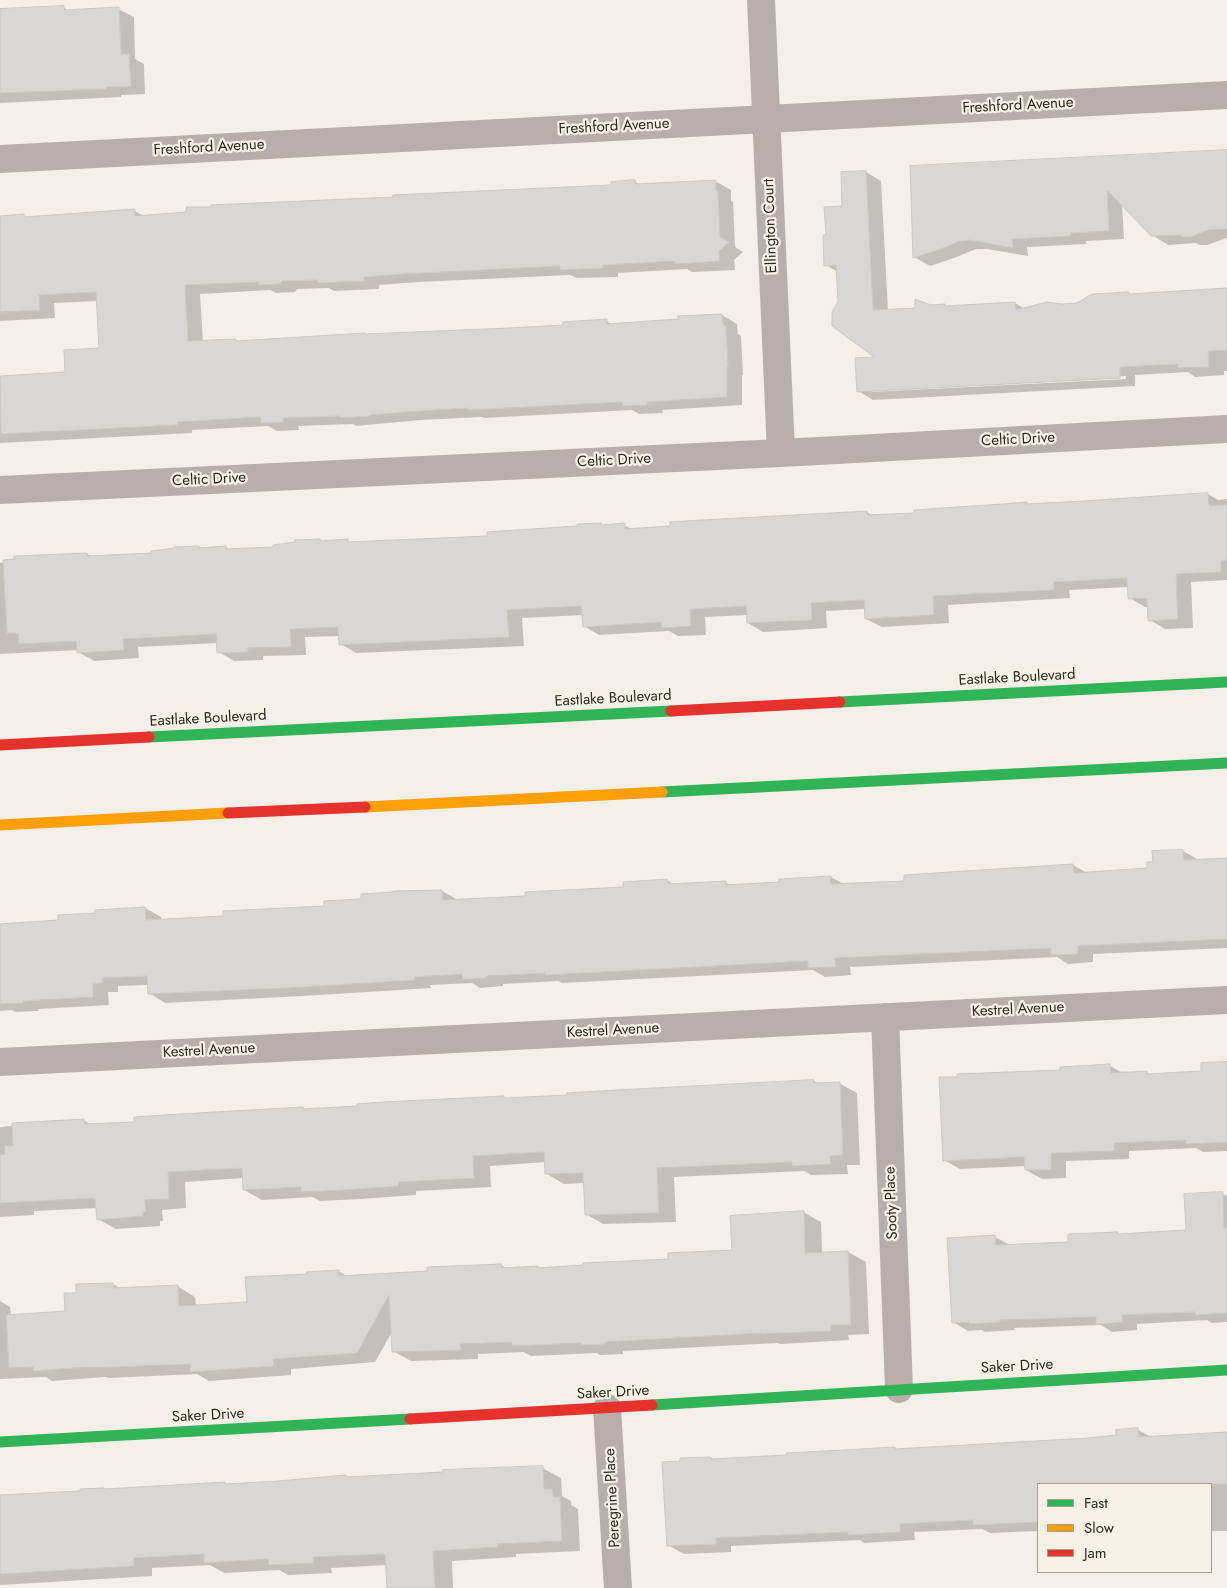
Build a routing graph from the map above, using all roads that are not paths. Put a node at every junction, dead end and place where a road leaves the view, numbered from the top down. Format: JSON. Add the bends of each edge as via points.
{"nodes":[{"id":1,"x":760,"y":0,"type":"edge"},
{"id":2,"x":1227,"y":95,"type":"edge"},
{"id":3,"x":767,"y":119,"type":"junction"},
{"id":4,"x":0,"y":159,"type":"edge"},
{"id":5,"x":1227,"y":428,"type":"edge"},
{"id":6,"x":781,"y":453,"type":"junction"},
{"id":7,"x":0,"y":490,"type":"edge"},
{"id":8,"x":1227,"y":682,"type":"edge"},
{"id":9,"x":0,"y":745,"type":"edge"},
{"id":10,"x":1227,"y":763,"type":"edge"},
{"id":11,"x":0,"y":825,"type":"edge"},
{"id":12,"x":1227,"y":1000,"type":"edge"},
{"id":13,"x":885,"y":1017,"type":"junction"},
{"id":14,"x":0,"y":1062,"type":"edge"},
{"id":15,"x":1227,"y":1370,"type":"edge"},
{"id":16,"x":899,"y":1390,"type":"junction"},
{"id":17,"x":607,"y":1408,"type":"junction"},
{"id":18,"x":0,"y":1442,"type":"edge"},
{"id":19,"x":618,"y":1588,"type":"edge"}],
"edges":[{"from":1,"to":3,"type":"street","name":"Ellington Court"},
{"from":2,"to":3,"type":"street","name":"Freshford Avenue"},
{"from":3,"to":4,"type":"street","name":"Freshford Avenue"},
{"from":3,"to":6,"type":"street","name":"Ellington Court"},
{"from":5,"to":6,"type":"street","name":"Celtic Drive"},
{"from":6,"to":7,"type":"street","name":"Celtic Drive"},
{"from":8,"to":9,"type":"main road","name":"Eastlake Boulevard"},
{"from":10,"to":11,"type":"main road"},
{"from":12,"to":13,"type":"street","name":"Kestrel Avenue"},
{"from":13,"to":14,"type":"street","name":"Kestrel Avenue"},
{"from":13,"to":16,"type":"street","name":"Sooty Place"},
{"from":15,"to":16,"type":"main road","name":"Saker Drive"},
{"from":16,"to":17,"type":"main road","name":"Saker Drive"},
{"from":17,"to":18,"type":"main road","name":"Saker Drive"},
{"from":17,"to":19,"type":"street","name":"Peregrine Place"}]}
